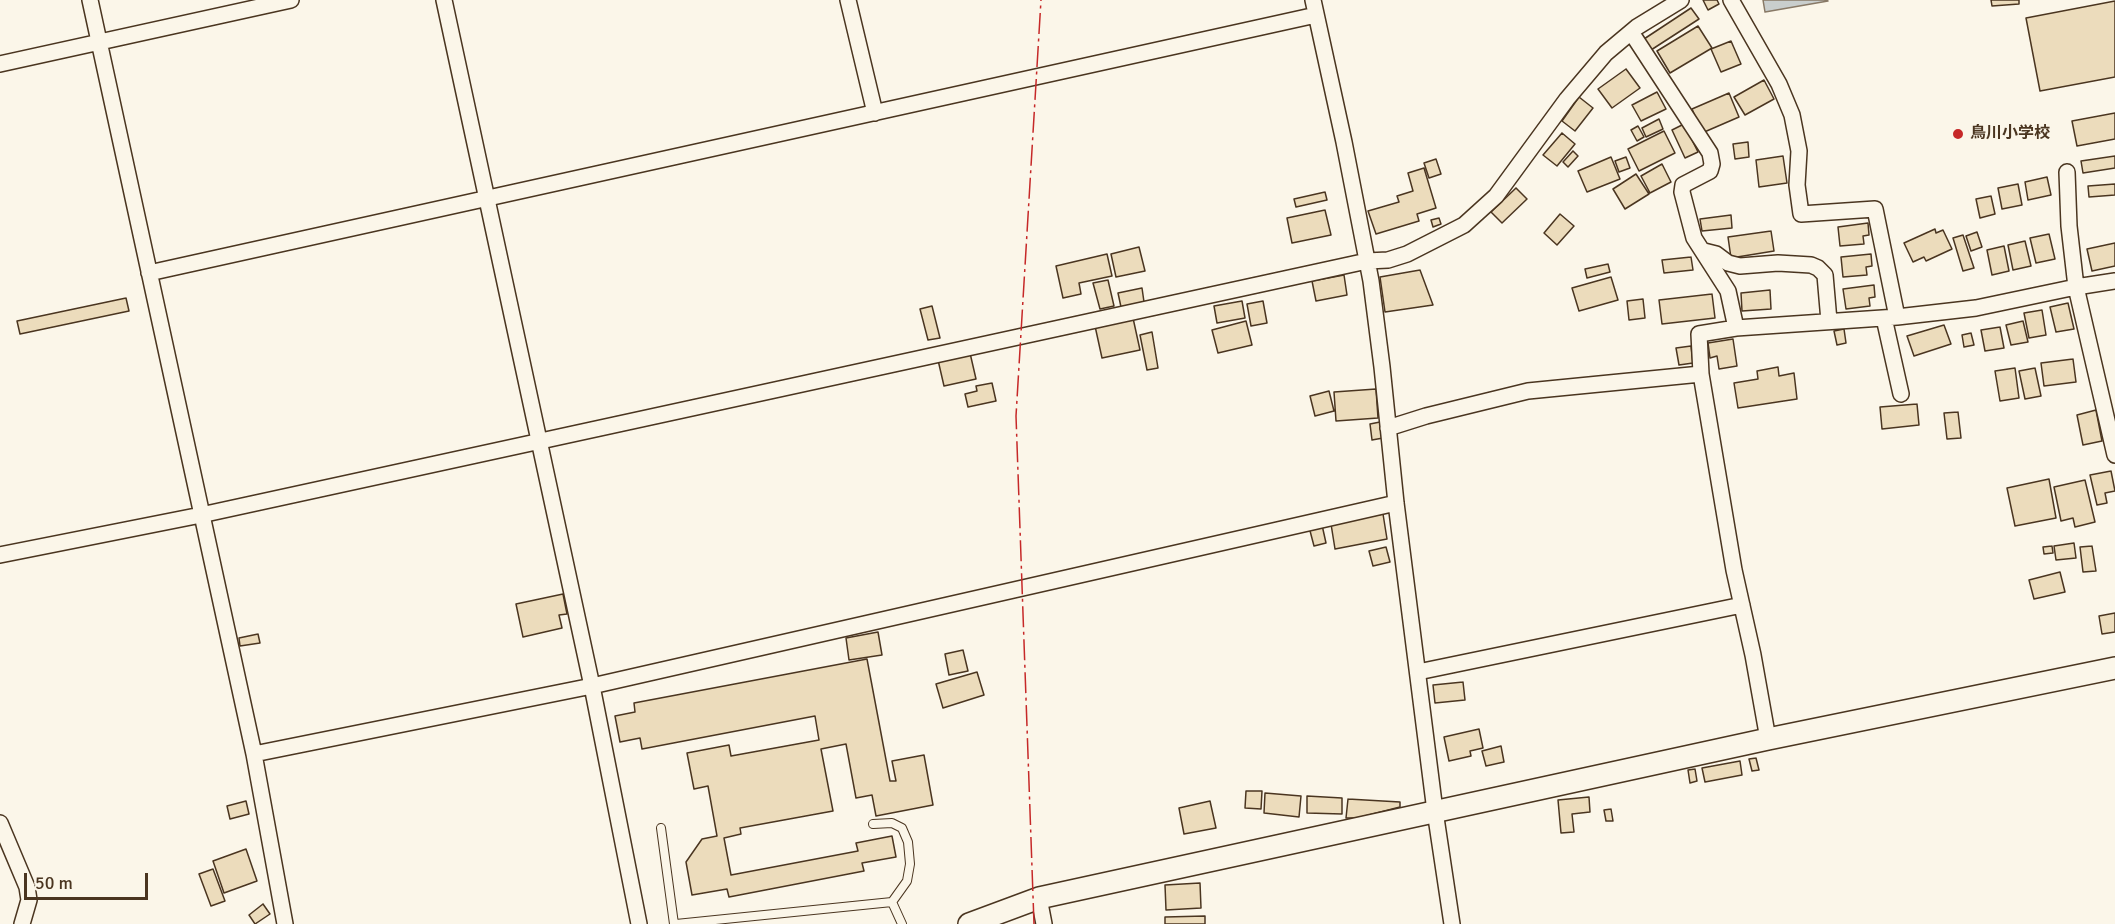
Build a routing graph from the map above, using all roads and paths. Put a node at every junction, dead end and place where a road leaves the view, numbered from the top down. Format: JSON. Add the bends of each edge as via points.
{"nodes":[{"id":1,"x":90,"y":0,"type":"edge"},
{"id":2,"x":291,"y":0,"type":"edge"},
{"id":3,"x":444,"y":0,"type":"edge"},
{"id":4,"x":848,"y":0,"type":"edge"},
{"id":5,"x":1313,"y":0,"type":"edge"},
{"id":6,"x":1681,"y":0,"type":"edge"},
{"id":7,"x":1731,"y":0,"type":"edge"},
{"id":8,"x":1316,"y":15,"type":"junction"},
{"id":9,"x":1631,"y":32,"type":"junction"},
{"id":10,"x":99,"y":42,"type":"junction"},
{"id":11,"x":0,"y":64,"type":"edge"},
{"id":12,"x":875,"y":113,"type":"junction"},
{"id":13,"x":2067,"y":172,"type":"dead end"},
{"id":14,"x":486,"y":198,"type":"junction"},
{"id":15,"x":1704,"y":251,"type":"junction"},
{"id":16,"x":1367,"y":261,"type":"junction"},
{"id":17,"x":149,"y":273,"type":"junction"},
{"id":18,"x":2115,"y":281,"type":"edge"},
{"id":19,"x":2076,"y":287,"type":"junction"},
{"id":20,"x":1891,"y":317,"type":"junction"},
{"id":21,"x":1829,"y":321,"type":"junction"},
{"id":22,"x":1736,"y":328,"type":"junction"},
{"id":23,"x":1701,"y":374,"type":"junction"},
{"id":24,"x":1901,"y":394,"type":"dead end"},
{"id":25,"x":1388,"y":428,"type":"junction"},
{"id":26,"x":538,"y":440,"type":"junction"},
{"id":27,"x":2115,"y":455,"type":"edge"},
{"id":28,"x":1396,"y":503,"type":"junction"},
{"id":29,"x":201,"y":515,"type":"junction"},
{"id":30,"x":0,"y":555,"type":"edge"},
{"id":31,"x":1742,"y":604,"type":"junction"},
{"id":32,"x":2115,"y":668,"type":"edge"},
{"id":33,"x":1418,"y":672,"type":"junction"},
{"id":34,"x":592,"y":686,"type":"junction"},
{"id":35,"x":1768,"y":739,"type":"junction"},
{"id":36,"x":254,"y":754,"type":"junction"},
{"id":37,"x":1435,"y":811,"type":"junction"},
{"id":38,"x":0,"y":823,"type":"edge"},
{"id":39,"x":873,"y":824,"type":"dead end"},
{"id":40,"x":661,"y":828,"type":"dead end"},
{"id":41,"x":1039,"y":898,"type":"junction"},
{"id":42,"x":892,"y":902,"type":"junction"},
{"id":43,"x":22,"y":924,"type":"edge"},
{"id":44,"x":285,"y":924,"type":"edge"},
{"id":45,"x":639,"y":924,"type":"edge"},
{"id":46,"x":675,"y":924,"type":"edge"},
{"id":47,"x":902,"y":924,"type":"edge"},
{"id":48,"x":969,"y":924,"type":"edge"},
{"id":49,"x":1044,"y":924,"type":"edge"},
{"id":50,"x":1452,"y":924,"type":"edge"}],
"edges":[{"from":1,"to":10,"type":"street"},
{"from":2,"to":10,"type":"street"},
{"from":3,"to":14,"type":"street"},
{"from":4,"to":12,"type":"street"},
{"from":5,"to":8,"type":"street"},
{"from":6,"to":9,"type":"street"},
{"from":7,"to":20,"type":"street","via":[[1779,84],[1792,115],[1799,151],[1797,185],[1801,214],[1875,209]]},
{"from":8,"to":12,"type":"street"},
{"from":8,"to":16,"type":"street"},
{"from":9,"to":15,"type":"street","via":[[1710,153],[1710,171],[1683,185],[1682,192],[1694,238]]},
{"from":9,"to":16,"type":"street","via":[[1595,66],[1496,196],[1464,225],[1407,254]]},
{"from":10,"to":11,"type":"street"},
{"from":10,"to":17,"type":"street"},
{"from":12,"to":14,"type":"street"},
{"from":13,"to":19,"type":"street"},
{"from":14,"to":17,"type":"street"},
{"from":14,"to":26,"type":"street"},
{"from":15,"to":21,"type":"street","via":[[1740,266],[1778,263],[1818,268],[1825,275]]},
{"from":15,"to":22,"type":"street","via":[[1728,291]]},
{"from":16,"to":25,"type":"street"},
{"from":16,"to":26,"type":"street"},
{"from":17,"to":29,"type":"street"},
{"from":18,"to":19,"type":"street"},
{"from":19,"to":20,"type":"street","via":[[1976,308]]},
{"from":19,"to":27,"type":"street"},
{"from":20,"to":21,"type":"street"},
{"from":20,"to":24,"type":"street"},
{"from":21,"to":22,"type":"street"},
{"from":22,"to":23,"type":"street","via":[[1699,334]]},
{"from":23,"to":25,"type":"street","via":[[1528,391]]},
{"from":23,"to":31,"type":"street"},
{"from":25,"to":28,"type":"street"},
{"from":26,"to":29,"type":"street"},
{"from":26,"to":34,"type":"street"},
{"from":28,"to":33,"type":"street"},
{"from":28,"to":34,"type":"street"},
{"from":29,"to":30,"type":"street"},
{"from":29,"to":36,"type":"street"},
{"from":31,"to":33,"type":"street"},
{"from":31,"to":35,"type":"street"},
{"from":32,"to":35,"type":"street"},
{"from":33,"to":37,"type":"street"},
{"from":34,"to":36,"type":"street"},
{"from":34,"to":45,"type":"street"},
{"from":35,"to":37,"type":"street"},
{"from":36,"to":44,"type":"street"},
{"from":37,"to":41,"type":"street"},
{"from":37,"to":50,"type":"street"},
{"from":38,"to":43,"type":"street","via":[[27,887],[29,900]]},
{"from":39,"to":42,"type":"lane","via":[[892,823],[902,828],[908,842],[907,881]]},
{"from":40,"to":46,"type":"lane"},
{"from":41,"to":48,"type":"street"},
{"from":41,"to":49,"type":"street"},
{"from":42,"to":46,"type":"lane"},
{"from":42,"to":47,"type":"lane"}]}
